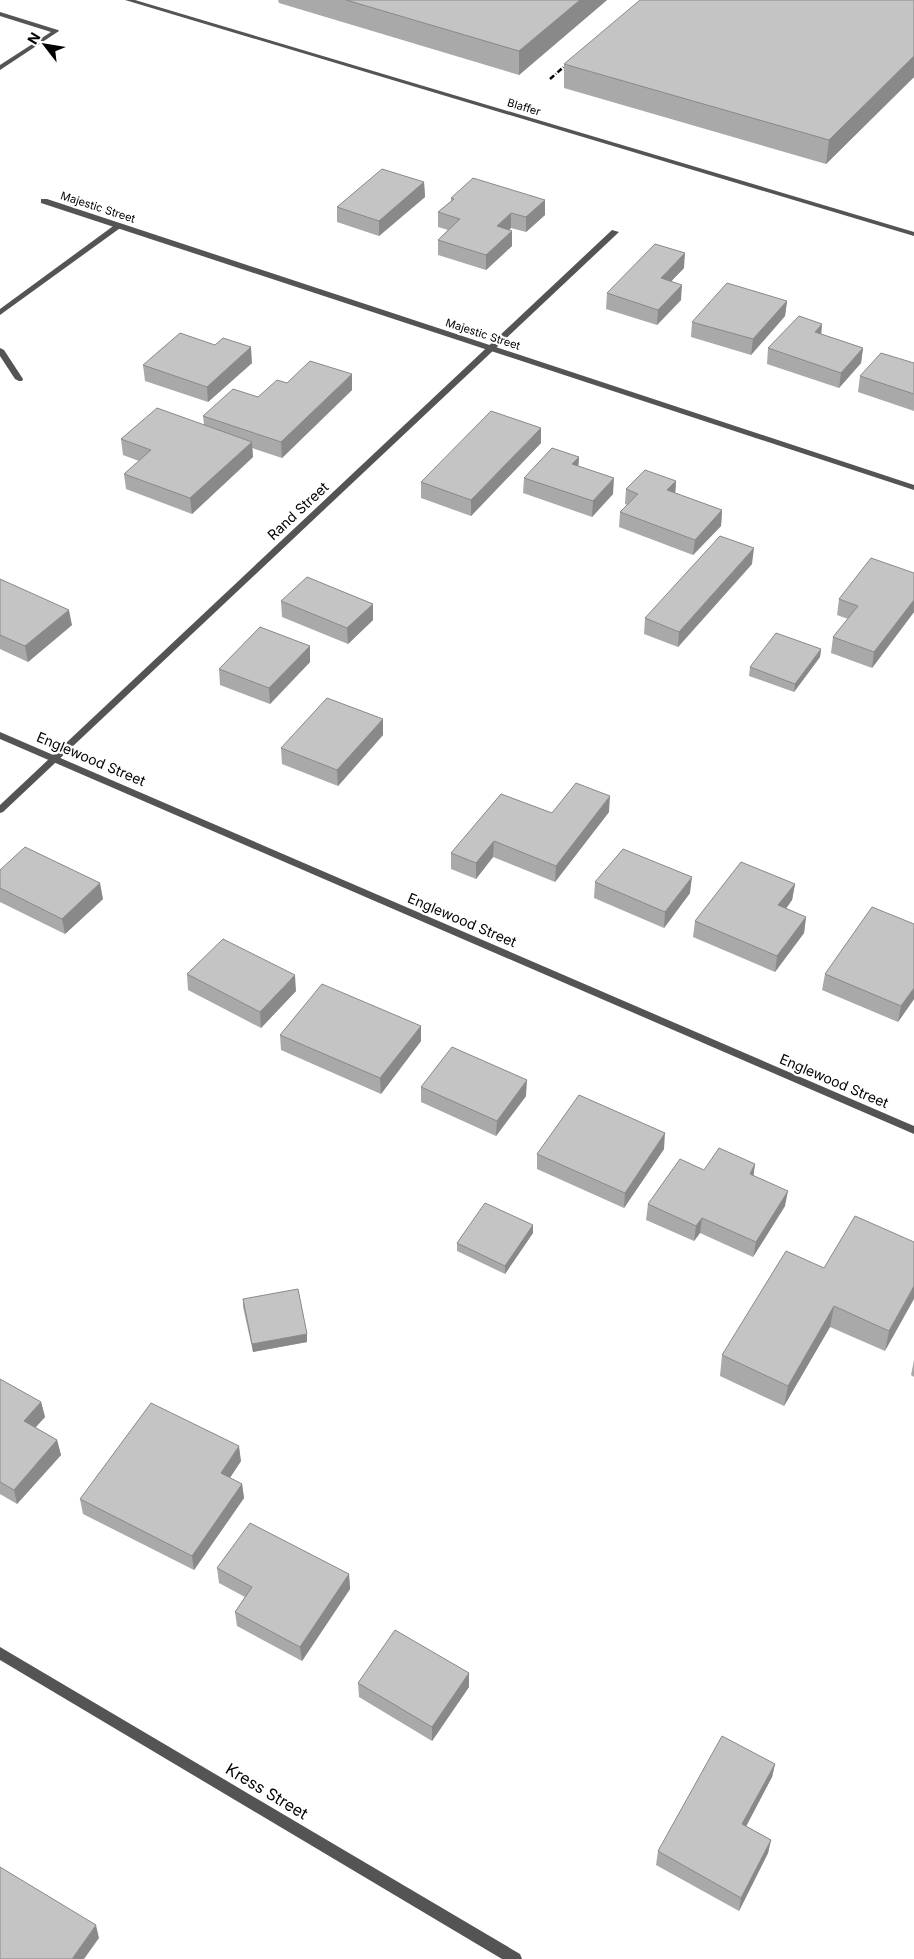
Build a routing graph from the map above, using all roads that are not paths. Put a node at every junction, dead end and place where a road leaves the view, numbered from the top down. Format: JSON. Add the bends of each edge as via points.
{"nodes":[{"id":1,"x":128,"y":0,"type":"edge"},
{"id":2,"x":0,"y":14,"type":"edge"},
{"id":3,"x":0,"y":68,"type":"edge"},
{"id":4,"x":44,"y":201,"type":"dead end"},
{"id":5,"x":119,"y":226,"type":"junction"},
{"id":6,"x":615,"y":232,"type":"dead end"},
{"id":7,"x":914,"y":234,"type":"edge"},
{"id":8,"x":0,"y":313,"type":"edge"},
{"id":9,"x":491,"y":348,"type":"junction"},
{"id":10,"x":0,"y":350,"type":"edge"},
{"id":11,"x":19,"y":379,"type":"dead end"},
{"id":12,"x":914,"y":488,"type":"edge"},
{"id":13,"x":0,"y":735,"type":"edge"},
{"id":14,"x":55,"y":758,"type":"junction"},
{"id":15,"x":0,"y":810,"type":"edge"},
{"id":16,"x":914,"y":1130,"type":"edge"},
{"id":17,"x":0,"y":1653,"type":"edge"},
{"id":18,"x":515,"y":1959,"type":"edge"}],
"edges":[{"from":1,"to":7,"type":"street","name":"Blaffer"},
{"from":2,"to":3,"type":"street","via":[[56,31]]},
{"from":4,"to":5,"type":"street","name":"Majestic Street"},
{"from":5,"to":8,"type":"street"},
{"from":5,"to":9,"type":"street","name":"Majestic Street"},
{"from":6,"to":9,"type":"street","name":"Rand Street"},
{"from":9,"to":12,"type":"street","name":"Majestic Street"},
{"from":9,"to":14,"type":"street","name":"Rand Street"},
{"from":10,"to":11,"type":"street"},
{"from":13,"to":14,"type":"street","name":"Englewood Street"},
{"from":14,"to":15,"type":"street","name":"Rand Street"},
{"from":14,"to":16,"type":"street","name":"Englewood Street"},
{"from":17,"to":18,"type":"street","name":"Kress Street"}]}
